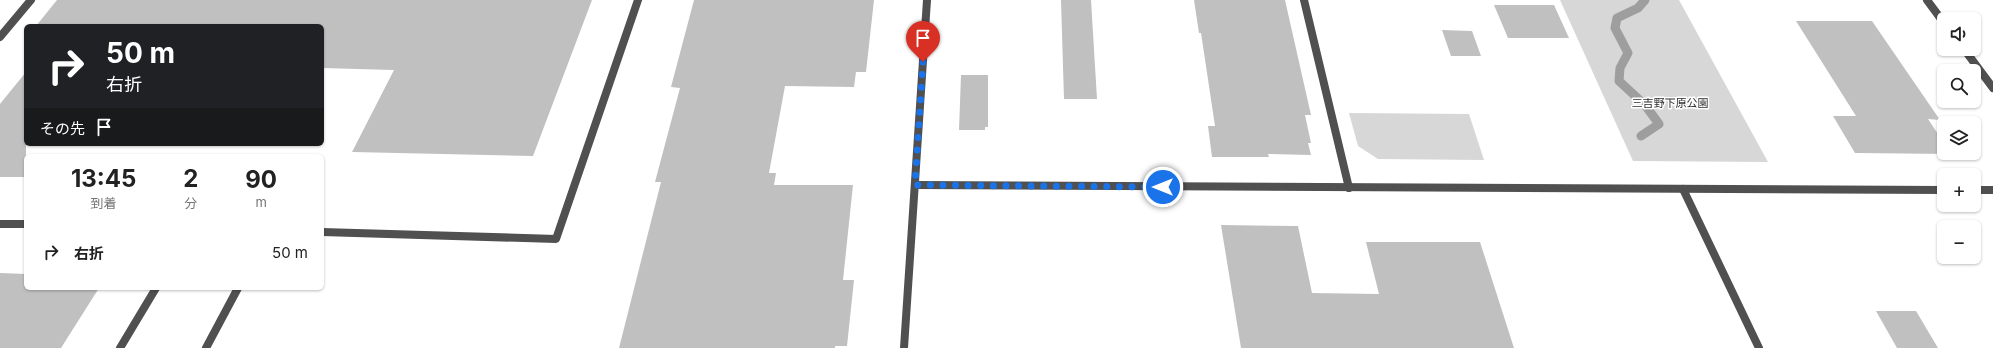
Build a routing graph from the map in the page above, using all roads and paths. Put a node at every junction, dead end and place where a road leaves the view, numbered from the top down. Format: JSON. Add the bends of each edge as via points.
{"nodes":[{"id":1,"x":31,"y":0,"type":"edge"},
{"id":2,"x":638,"y":0,"type":"edge"},
{"id":3,"x":927,"y":0,"type":"edge"},
{"id":4,"x":1304,"y":0,"type":"edge"},
{"id":5,"x":1927,"y":0,"type":"edge"},
{"id":6,"x":1937,"y":14,"type":"edge"},
{"id":7,"x":0,"y":37,"type":"edge"},
{"id":8,"x":1969,"y":56,"type":"edge"},
{"id":9,"x":1993,"y":88,"type":"edge"},
{"id":10,"x":915,"y":185,"type":"junction"},
{"id":11,"x":1349,"y":188,"type":"junction"},
{"id":12,"x":1683,"y":189,"type":"junction"},
{"id":13,"x":1937,"y":190,"type":"edge"},
{"id":14,"x":1981,"y":190,"type":"edge"},
{"id":15,"x":1993,"y":190,"type":"edge"},
{"id":16,"x":0,"y":224,"type":"edge"},
{"id":17,"x":24,"y":224,"type":"edge"},
{"id":18,"x":324,"y":232,"type":"edge"},
{"id":19,"x":155,"y":290,"type":"edge"},
{"id":20,"x":237,"y":290,"type":"edge"},
{"id":21,"x":120,"y":348,"type":"edge"},
{"id":22,"x":206,"y":348,"type":"edge"},
{"id":23,"x":904,"y":348,"type":"edge"},
{"id":24,"x":1759,"y":348,"type":"edge"}],
"edges":[{"from":1,"to":7,"type":"street"},
{"from":2,"to":18,"type":"street","via":[[556,239]]},
{"from":3,"to":10,"type":"street"},
{"from":4,"to":11,"type":"street"},
{"from":5,"to":6,"type":"street"},
{"from":8,"to":9,"type":"street"},
{"from":10,"to":11,"type":"street"},
{"from":10,"to":23,"type":"street"},
{"from":11,"to":12,"type":"street"},
{"from":12,"to":13,"type":"street"},
{"from":12,"to":24,"type":"street"},
{"from":14,"to":15,"type":"street"},
{"from":16,"to":17,"type":"street"},
{"from":19,"to":21,"type":"street"},
{"from":20,"to":22,"type":"street"}]}
